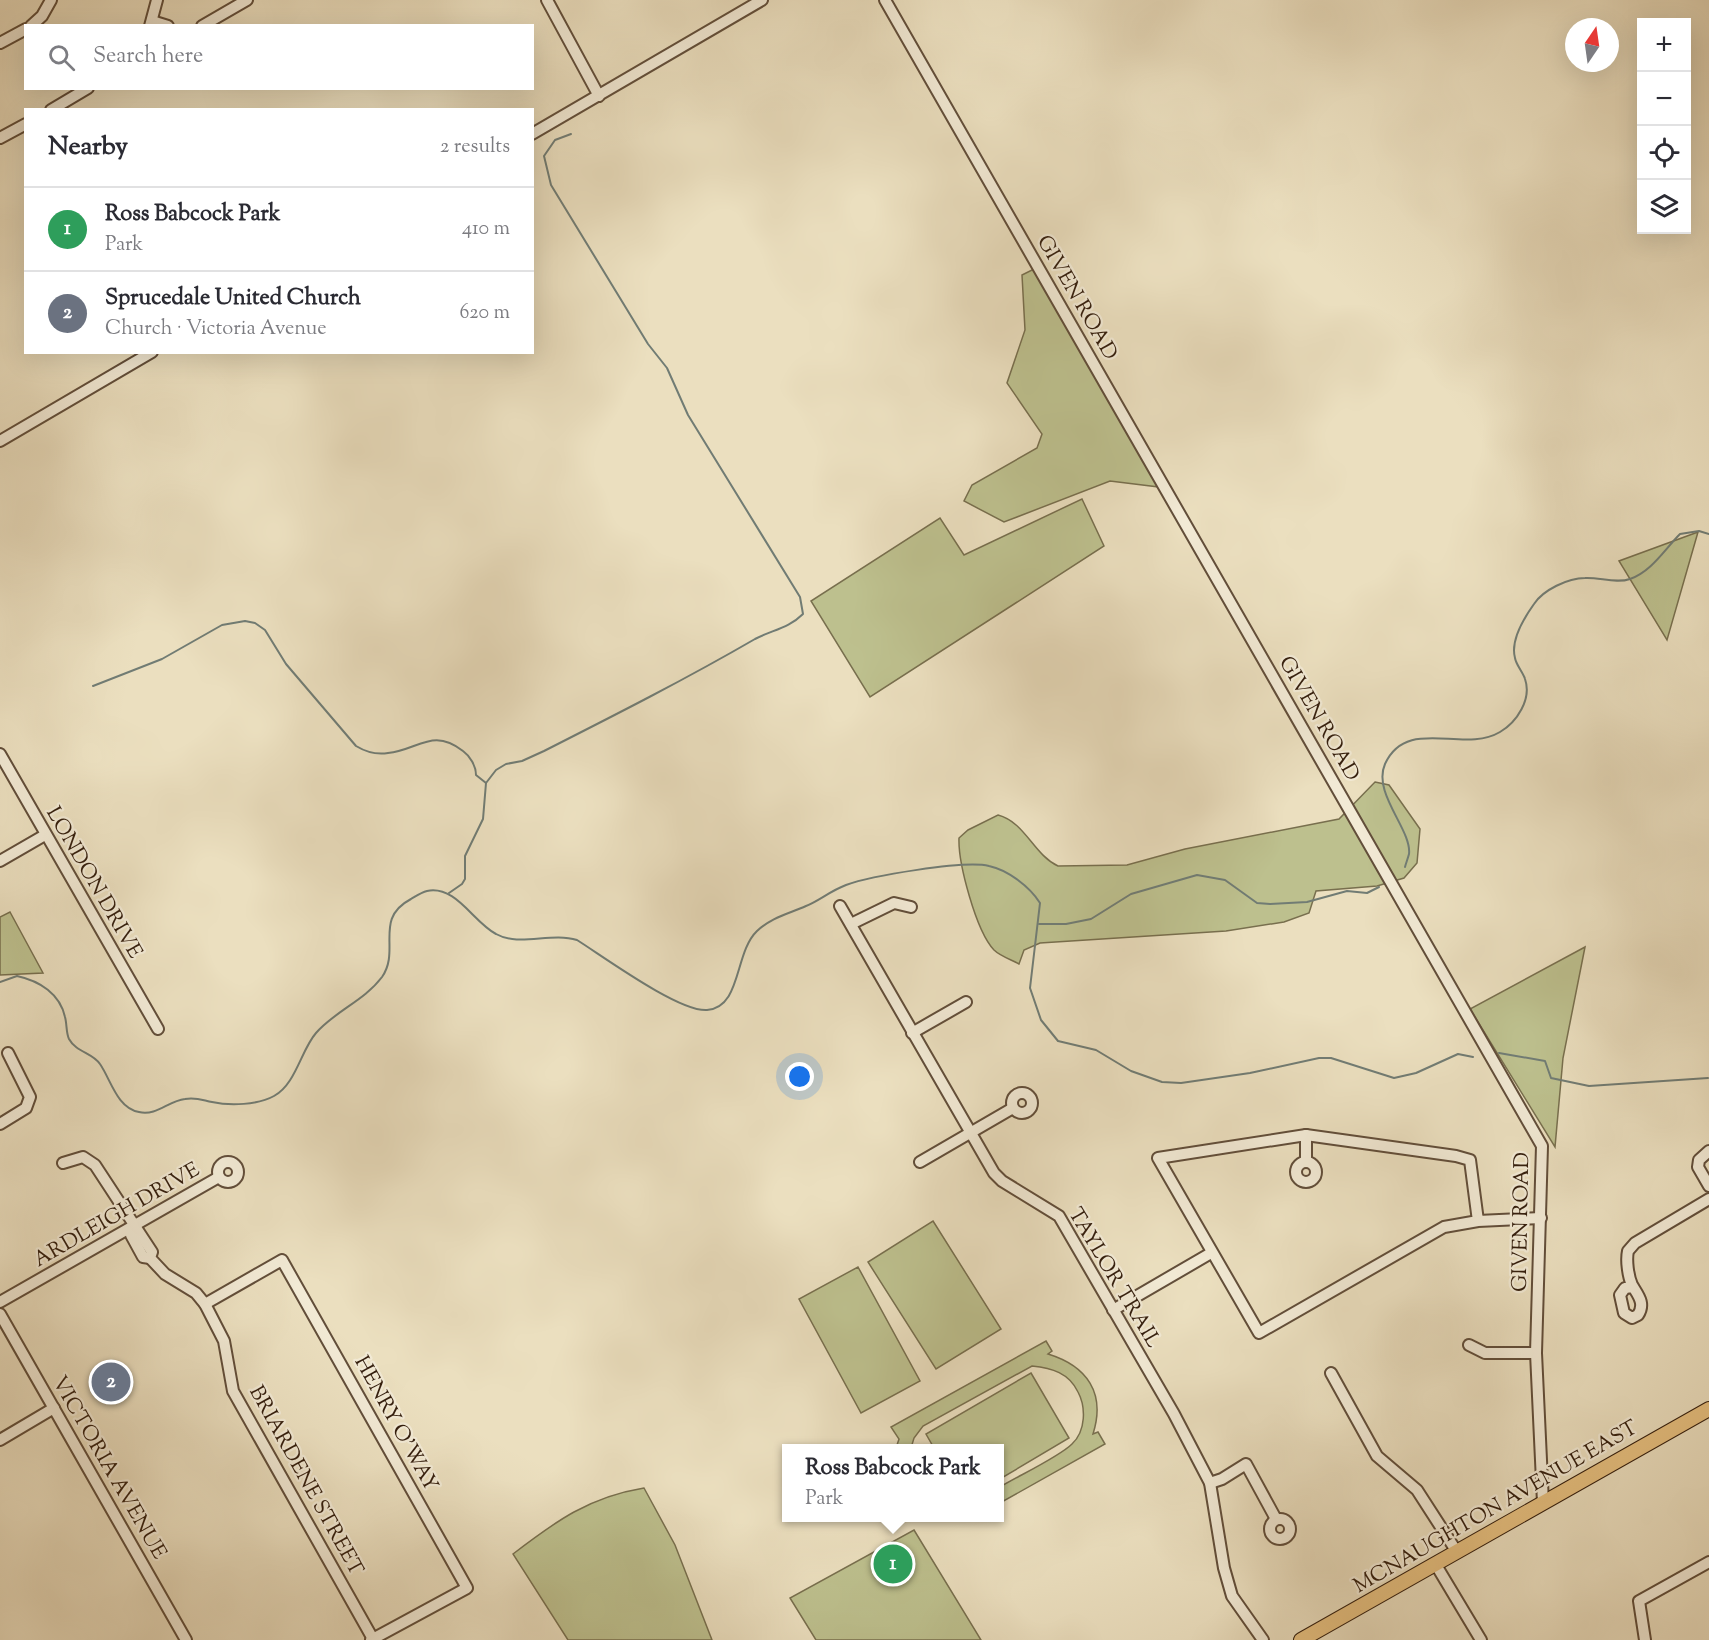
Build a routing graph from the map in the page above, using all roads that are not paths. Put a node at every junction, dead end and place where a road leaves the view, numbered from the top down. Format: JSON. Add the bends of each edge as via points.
{"nodes":[{"id":1,"x":51,"y":0,"type":"edge"},
{"id":2,"x":157,"y":0,"type":"edge"},
{"id":3,"x":247,"y":0,"type":"edge"},
{"id":4,"x":547,"y":0,"type":"edge"},
{"id":5,"x":762,"y":0,"type":"edge"},
{"id":6,"x":885,"y":0,"type":"edge"},
{"id":7,"x":151,"y":23,"type":"edge"},
{"id":8,"x":33,"y":24,"type":"edge"},
{"id":9,"x":205,"y":24,"type":"edge"},
{"id":10,"x":24,"y":30,"type":"edge"},
{"id":11,"x":0,"y":43,"type":"edge"},
{"id":12,"x":85,"y":90,"type":"edge"},
{"id":13,"x":599,"y":96,"type":"junction"},
{"id":14,"x":54,"y":108,"type":"edge"},
{"id":15,"x":24,"y":125,"type":"edge"},
{"id":16,"x":534,"y":133,"type":"edge"},
{"id":17,"x":0,"y":138,"type":"edge"},
{"id":18,"x":150,"y":354,"type":"edge"},
{"id":19,"x":0,"y":441,"type":"edge"},
{"id":20,"x":0,"y":754,"type":"edge"},
{"id":21,"x":45,"y":835,"type":"junction"},
{"id":22,"x":0,"y":861,"type":"edge"},
{"id":23,"x":840,"y":906,"type":"dead end"},
{"id":24,"x":911,"y":907,"type":"dead end"},
{"id":25,"x":851,"y":924,"type":"junction"},
{"id":26,"x":966,"y":1002,"type":"dead end"},
{"id":27,"x":158,"y":1029,"type":"dead end"},
{"id":28,"x":912,"y":1033,"type":"junction"},
{"id":29,"x":8,"y":1053,"type":"dead end"},
{"id":30,"x":1013,"y":1108,"type":"dead end"},
{"id":31,"x":0,"y":1124,"type":"edge"},
{"id":32,"x":971,"y":1132,"type":"junction"},
{"id":33,"x":1306,"y":1135,"type":"junction"},
{"id":34,"x":1709,"y":1151,"type":"edge"},
{"id":35,"x":920,"y":1162,"type":"dead end"},
{"id":36,"x":1306,"y":1162,"type":"dead end"},
{"id":37,"x":63,"y":1163,"type":"dead end"},
{"id":38,"x":219,"y":1177,"type":"dead end"},
{"id":39,"x":1709,"y":1186,"type":"edge"},
{"id":40,"x":1709,"y":1199,"type":"edge"},
{"id":41,"x":1541,"y":1218,"type":"junction"},
{"id":42,"x":1479,"y":1221,"type":"junction"},
{"id":43,"x":133,"y":1226,"type":"junction"},
{"id":44,"x":1211,"y":1253,"type":"junction"},
{"id":45,"x":1633,"y":1287,"type":"dead end"},
{"id":46,"x":0,"y":1302,"type":"edge"},
{"id":47,"x":205,"y":1304,"type":"junction"},
{"id":48,"x":1113,"y":1310,"type":"junction"},
{"id":49,"x":0,"y":1314,"type":"edge"},
{"id":50,"x":1469,"y":1345,"type":"dead end"},
{"id":51,"x":1536,"y":1353,"type":"junction"},
{"id":52,"x":1331,"y":1373,"type":"dead end"},
{"id":53,"x":54,"y":1408,"type":"junction"},
{"id":54,"x":1709,"y":1409,"type":"edge"},
{"id":55,"x":0,"y":1440,"type":"edge"},
{"id":56,"x":1210,"y":1483,"type":"junction"},
{"id":57,"x":1543,"y":1503,"type":"junction"},
{"id":58,"x":1276,"y":1519,"type":"dead end"},
{"id":59,"x":1457,"y":1552,"type":"junction"},
{"id":60,"x":1709,"y":1562,"type":"edge"},
{"id":61,"x":1436,"y":1565,"type":"junction"},
{"id":62,"x":186,"y":1640,"type":"edge"},
{"id":63,"x":372,"y":1640,"type":"edge"},
{"id":64,"x":1263,"y":1640,"type":"edge"},
{"id":65,"x":1301,"y":1640,"type":"edge"},
{"id":66,"x":1480,"y":1640,"type":"edge"},
{"id":67,"x":1645,"y":1640,"type":"edge"}],
"edges":[{"from":1,"to":8,"type":"street"},
{"from":2,"to":7,"type":"street"},
{"from":3,"to":9,"type":"street"},
{"from":4,"to":13,"type":"street"},
{"from":5,"to":13,"type":"street"},
{"from":6,"to":41,"type":"street","name":"GIVEN ROAD","via":[[1542,1146]]},
{"from":10,"to":11,"type":"street"},
{"from":12,"to":14,"type":"street"},
{"from":13,"to":16,"type":"street"},
{"from":15,"to":17,"type":"street"},
{"from":18,"to":19,"type":"street"},
{"from":20,"to":21,"type":"street","name":"LONDON DRIVE"},
{"from":21,"to":22,"type":"street"},
{"from":21,"to":27,"type":"street","name":"LONDON DRIVE"},
{"from":23,"to":25,"type":"street","name":"TAYLOR TRAIL"},
{"from":24,"to":25,"type":"street","via":[[894,903]]},
{"from":25,"to":28,"type":"street","name":"TAYLOR TRAIL"},
{"from":26,"to":28,"type":"street"},
{"from":28,"to":32,"type":"street","name":"TAYLOR TRAIL"},
{"from":29,"to":31,"type":"street","via":[[30,1097],[27,1108]]},
{"from":30,"to":32,"type":"street"},
{"from":32,"to":35,"type":"street"},
{"from":32,"to":48,"type":"street","name":"TAYLOR TRAIL","via":[[1002,1181],[1059,1216]]},
{"from":33,"to":36,"type":"street"},
{"from":33,"to":42,"type":"street","via":[[1470,1160]]},
{"from":33,"to":44,"type":"street","via":[[1158,1158]]},
{"from":34,"to":39,"type":"street","via":[[1699,1160]]},
{"from":37,"to":43,"type":"street","via":[[74,1157],[90,1160]]},
{"from":38,"to":43,"type":"street","name":"ARDLEIGH DRIVE"},
{"from":40,"to":45,"type":"street","via":[[1630,1247],[1627,1256]]},
{"from":41,"to":42,"type":"street"},
{"from":41,"to":51,"type":"street","name":"GIVEN ROAD"},
{"from":42,"to":44,"type":"street","via":[[1444,1227],[1259,1334]]},
{"from":43,"to":46,"type":"street","name":"ARDLEIGH DRIVE"},
{"from":43,"to":47,"type":"street","name":"BRIARDENE STREET","via":[[140,1231],[152,1252],[150,1258],[160,1270],[196,1293]]},
{"from":44,"to":48,"type":"street"},
{"from":47,"to":63,"type":"street","name":"BRIARDENE STREET","via":[[224,1341],[233,1391]]},
{"from":47,"to":63,"type":"street","name":"HENRY O'WAY","via":[[282,1260],[467,1588]]},
{"from":48,"to":56,"type":"street","name":"TAYLOR TRAIL"},
{"from":49,"to":53,"type":"street","name":"VICTORIA AVENUE"},
{"from":50,"to":51,"type":"street","via":[[1485,1353]]},
{"from":51,"to":57,"type":"street","name":"GIVEN ROAD"},
{"from":52,"to":59,"type":"street","via":[[1377,1456],[1417,1490]]},
{"from":53,"to":55,"type":"street"},
{"from":53,"to":62,"type":"street","name":"VICTORIA AVENUE"},
{"from":54,"to":57,"type":"main road","name":"MCNAUGHTON AVENUE EAST"},
{"from":56,"to":58,"type":"street","via":[[1246,1464]]},
{"from":56,"to":64,"type":"street","name":"TAYLOR TRAIL","via":[[1232,1596]]},
{"from":57,"to":59,"type":"main road","name":"MCNAUGHTON AVENUE EAST"},
{"from":59,"to":61,"type":"main road","name":"MCNAUGHTON AVENUE EAST"},
{"from":60,"to":67,"type":"street","via":[[1639,1601]]},
{"from":61,"to":65,"type":"main road","name":"MCNAUGHTON AVENUE EAST"},
{"from":61,"to":66,"type":"street"}]}
